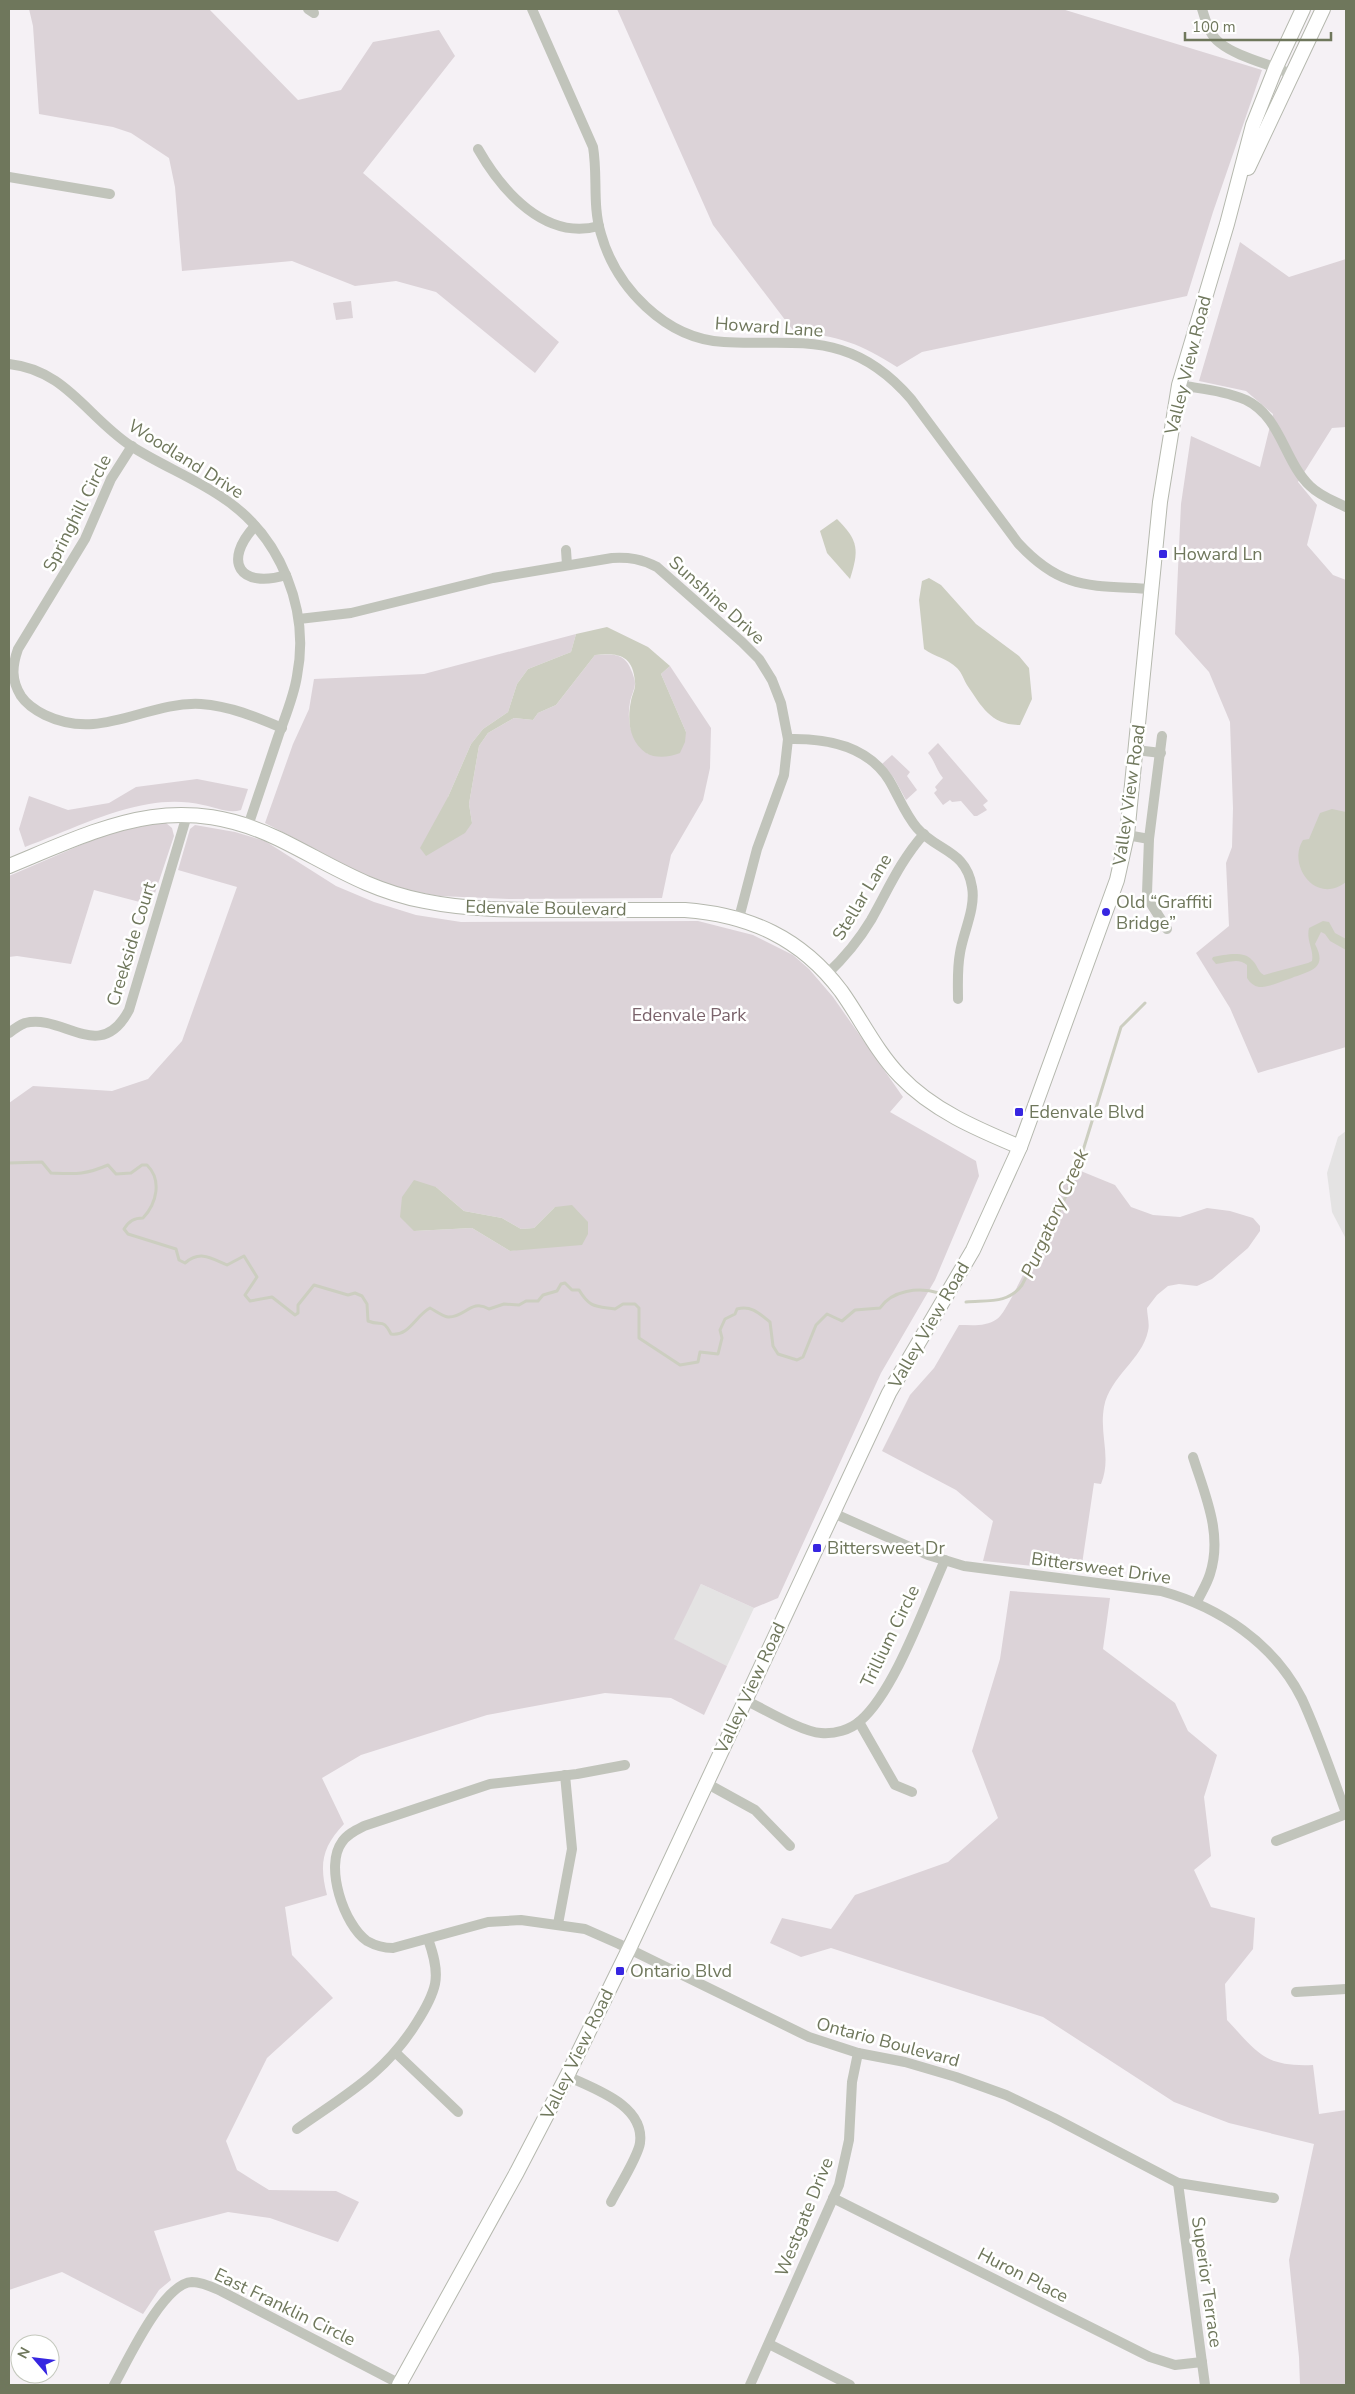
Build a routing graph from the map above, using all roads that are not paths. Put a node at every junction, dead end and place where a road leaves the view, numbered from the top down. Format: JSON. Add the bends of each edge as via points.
{"nodes":[{"id":1,"x":532,"y":9,"type":"edge"},
{"id":2,"x":1202,"y":9,"type":"edge"},
{"id":3,"x":1303,"y":9,"type":"edge"},
{"id":4,"x":1323,"y":9,"type":"edge"},
{"id":5,"x":1276,"y":67,"type":"junction"},
{"id":6,"x":1291,"y":74,"type":"junction"},
{"id":7,"x":478,"y":149,"type":"dead end"},
{"id":8,"x":9,"y":177,"type":"edge"},
{"id":9,"x":1237,"y":191,"type":"junction"},
{"id":10,"x":110,"y":194,"type":"dead end"},
{"id":11,"x":599,"y":226,"type":"junction"},
{"id":12,"x":9,"y":364,"type":"edge"},
{"id":13,"x":1179,"y":385,"type":"junction"},
{"id":14,"x":132,"y":446,"type":"junction"},
{"id":15,"x":1346,"y":507,"type":"edge"},
{"id":16,"x":255,"y":526,"type":"junction"},
{"id":17,"x":566,"y":550,"type":"dead end"},
{"id":18,"x":568,"y":565,"type":"junction"},
{"id":19,"x":286,"y":574,"type":"junction"},
{"id":20,"x":1151,"y":588,"type":"junction"},
{"id":21,"x":299,"y":619,"type":"junction"},
{"id":22,"x":282,"y":728,"type":"junction"},
{"id":23,"x":1162,"y":736,"type":"dead end"},
{"id":24,"x":788,"y":739,"type":"junction"},
{"id":25,"x":1136,"y":750,"type":"junction"},
{"id":26,"x":1161,"y":753,"type":"junction"},
{"id":27,"x":187,"y":815,"type":"junction"},
{"id":28,"x":248,"y":826,"type":"junction"},
{"id":29,"x":924,"y":834,"type":"junction"},
{"id":30,"x":1127,"y":835,"type":"junction"},
{"id":31,"x":1149,"y":839,"type":"junction"},
{"id":32,"x":9,"y":866,"type":"edge"},
{"id":33,"x":739,"y":918,"type":"junction"},
{"id":34,"x":1167,"y":930,"type":"dead end"},
{"id":35,"x":827,"y":974,"type":"junction"},
{"id":36,"x":958,"y":999,"type":"dead end"},
{"id":37,"x":9,"y":1033,"type":"edge"},
{"id":38,"x":1020,"y":1147,"type":"junction"},
{"id":39,"x":1192,"y":1457,"type":"dead end"},
{"id":40,"x":833,"y":1513,"type":"junction"},
{"id":41,"x":945,"y":1560,"type":"junction"},
{"id":42,"x":1197,"y":1602,"type":"junction"},
{"id":43,"x":745,"y":1700,"type":"junction"},
{"id":44,"x":859,"y":1722,"type":"junction"},
{"id":45,"x":626,"y":1765,"type":"dead end"},
{"id":46,"x":565,"y":1776,"type":"junction"},
{"id":47,"x":706,"y":1783,"type":"junction"},
{"id":48,"x":912,"y":1792,"type":"dead end"},
{"id":49,"x":1346,"y":1814,"type":"edge"},
{"id":50,"x":1276,"y":1840,"type":"dead end"},
{"id":51,"x":790,"y":1846,"type":"dead end"},
{"id":52,"x":558,"y":1924,"type":"junction"},
{"id":53,"x":428,"y":1939,"type":"junction"},
{"id":54,"x":629,"y":1949,"type":"junction"},
{"id":55,"x":1346,"y":1989,"type":"edge"},
{"id":56,"x":1296,"y":1992,"type":"dead end"},
{"id":57,"x":396,"y":2053,"type":"junction"},
{"id":58,"x":858,"y":2053,"type":"junction"},
{"id":59,"x":567,"y":2076,"type":"junction"},
{"id":60,"x":458,"y":2112,"type":"dead end"},
{"id":61,"x":297,"y":2129,"type":"dead end"},
{"id":62,"x":1178,"y":2183,"type":"junction"},
{"id":63,"x":833,"y":2198,"type":"junction"},
{"id":64,"x":1274,"y":2198,"type":"dead end"},
{"id":65,"x":611,"y":2202,"type":"dead end"},
{"id":66,"x":769,"y":2344,"type":"junction"},
{"id":67,"x":1202,"y":2362,"type":"junction"},
{"id":68,"x":114,"y":2385,"type":"edge"},
{"id":69,"x":400,"y":2385,"type":"edge"},
{"id":70,"x":750,"y":2385,"type":"edge"},
{"id":71,"x":850,"y":2385,"type":"edge"},
{"id":72,"x":1205,"y":2385,"type":"edge"}],
"edges":[{"from":1,"to":11,"type":"street","name":"Howard Lane","via":[[593,147]]},
{"from":2,"to":5,"type":"street","via":[[1210,32],[1219,43]]},
{"from":3,"to":5,"type":"main road","name":"Valley View Road"},
{"from":4,"to":6,"type":"main road","name":"Valley View Road"},
{"from":5,"to":6,"type":"street"},
{"from":5,"to":9,"type":"main road","name":"Valley View Road","via":[[1253,125]]},
{"from":6,"to":9,"type":"main road","name":"Valley View Road"},
{"from":7,"to":11,"type":"street","via":[[504,187],[547,223],[573,230]]},
{"from":8,"to":10,"type":"street"},
{"from":9,"to":13,"type":"main road","name":"Valley View Road"},
{"from":11,"to":20,"type":"street","name":"Howard Lane","via":[[608,256],[620,278],[654,314],[697,336],[721,342],[819,345],[861,358],[897,383],[911,399],[1032,559],[1049,572],[1089,585]]},
{"from":12,"to":14,"type":"street","name":"Woodland Drive","via":[[21,365],[59,381],[113,433]]},
{"from":13,"to":15,"type":"street","via":[[1231,395],[1255,406],[1275,428],[1309,486]]},
{"from":13,"to":20,"type":"main road","name":"Valley View Road","via":[[1160,502]]},
{"from":14,"to":16,"type":"street","name":"Woodland Drive","via":[[227,500]]},
{"from":14,"to":22,"type":"street","name":"Springhill Circle","via":[[110,479],[85,539],[18,649],[13,662],[17,690],[36,710],[74,724],[114,722],[175,706],[201,704],[243,712]]},
{"from":16,"to":19,"type":"street","name":"Woodland Drive"},
{"from":16,"to":19,"type":"street","via":[[238,550],[237,562],[243,572],[255,579]]},
{"from":17,"to":18,"type":"street"},
{"from":18,"to":21,"type":"street","name":"Sunshine Drive","via":[[485,580],[351,613]]},
{"from":18,"to":24,"type":"street","name":"Sunshine Drive","via":[[627,557],[643,560],[670,576],[759,660],[781,703]]},
{"from":19,"to":21,"type":"street","name":"Woodland Drive"},
{"from":20,"to":25,"type":"main road","name":"Valley View Road"},
{"from":21,"to":22,"type":"street","name":"Woodland Drive","via":[[298,676]]},
{"from":22,"to":28,"type":"street","name":"Woodland Drive"},
{"from":23,"to":26,"type":"street"},
{"from":24,"to":29,"type":"street","via":[[841,744],[874,763],[887,777]]},
{"from":24,"to":33,"type":"street","name":"Sunshine Drive","via":[[784,775],[757,849]]},
{"from":25,"to":26,"type":"street"},
{"from":25,"to":30,"type":"main road","name":"Valley View Road"},
{"from":26,"to":31,"type":"street"},
{"from":27,"to":28,"type":"main road","name":"Edenvale Boulevard"},
{"from":27,"to":32,"type":"main road","name":"Edenvale Boulevard","via":[[138,818],[115,824]]},
{"from":27,"to":37,"type":"street","name":"Creekside Court","via":[[124,1021],[96,1036],[36,1022],[25,1023]]},
{"from":28,"to":33,"type":"main road","name":"Edenvale Boulevard","via":[[280,839],[358,881],[425,902],[495,910],[685,910]]},
{"from":29,"to":35,"type":"street","name":"Stellar Lane","via":[[903,860],[857,942]]},
{"from":29,"to":36,"type":"street","via":[[957,856],[965,865],[971,883],[972,902],[960,954]]},
{"from":30,"to":31,"type":"street"},
{"from":30,"to":38,"type":"main road","name":"Valley View Road","via":[[1114,890]]},
{"from":31,"to":34,"type":"street","via":[[1146,893]]},
{"from":33,"to":35,"type":"main road","name":"Edenvale Boulevard","via":[[786,939]]},
{"from":35,"to":38,"type":"main road","name":"Edenvale Boulevard","via":[[885,1058],[922,1097],[969,1124]]},
{"from":38,"to":40,"type":"main road","name":"Valley View Road","via":[[973,1250],[889,1393]]},
{"from":39,"to":42,"type":"street","via":[[1211,1512],[1215,1544],[1210,1575]]},
{"from":40,"to":41,"type":"street","name":"Bittersweet Drive"},
{"from":40,"to":43,"type":"main road","name":"Valley View Road"},
{"from":41,"to":42,"type":"street","name":"Bittersweet Drive","via":[[1001,1571],[1145,1588]]},
{"from":41,"to":44,"type":"street","name":"Trillium Circle","via":[[891,1679]]},
{"from":42,"to":49,"type":"street","name":"Bittersweet Drive","via":[[1242,1629],[1284,1672],[1313,1725]]},
{"from":43,"to":44,"type":"street","name":"Trillium Circle","via":[[806,1730],[819,1733],[845,1730]]},
{"from":43,"to":47,"type":"main road","name":"Valley View Road"},
{"from":44,"to":48,"type":"street","via":[[895,1785]]},
{"from":45,"to":46,"type":"street","name":"Ontario Boulevard"},
{"from":46,"to":52,"type":"street","via":[[572,1849]]},
{"from":46,"to":53,"type":"street","name":"Ontario Boulevard","via":[[490,1784],[469,1790],[364,1826],[342,1842],[334,1868],[336,1882],[356,1931],[379,1947],[393,1948]]},
{"from":47,"to":51,"type":"street","via":[[755,1810]]},
{"from":47,"to":54,"type":"main road","name":"Valley View Road"},
{"from":49,"to":50,"type":"street"},
{"from":52,"to":53,"type":"street","name":"Ontario Boulevard","via":[[521,1920],[488,1922]]},
{"from":52,"to":54,"type":"street","name":"Ontario Boulevard","via":[[585,1929]]},
{"from":53,"to":57,"type":"street","via":[[436,1967],[435,1984],[430,2000]]},
{"from":54,"to":58,"type":"street","name":"Ontario Boulevard","via":[[774,2022]]},
{"from":54,"to":59,"type":"main road","name":"Valley View Road"},
{"from":55,"to":56,"type":"street"},
{"from":57,"to":60,"type":"street"},
{"from":57,"to":61,"type":"street","via":[[364,2083]]},
{"from":58,"to":62,"type":"street","name":"Ontario Boulevard","via":[[948,2074],[1006,2095]]},
{"from":58,"to":63,"type":"street","name":"Westgate Drive","via":[[852,2082],[846,2162]]},
{"from":59,"to":65,"type":"street","via":[[610,2098],[636,2118],[640,2145]]},
{"from":59,"to":69,"type":"main road","name":"Valley View Road"},
{"from":62,"to":64,"type":"street","name":"Ontario Boulevard"},
{"from":62,"to":67,"type":"street","name":"Superior Terrace"},
{"from":63,"to":66,"type":"street","name":"Westgate Drive"},
{"from":63,"to":67,"type":"street","name":"Huron Place","via":[[1150,2357],[1175,2365]]},
{"from":66,"to":70,"type":"street","name":"Westgate Drive"},
{"from":66,"to":71,"type":"street"},
{"from":67,"to":72,"type":"street","name":"Superior Terrace"},
{"from":68,"to":69,"type":"street","name":"East Franklin Circle","via":[[154,2314],[178,2286],[191,2282],[221,2291]]}]}
